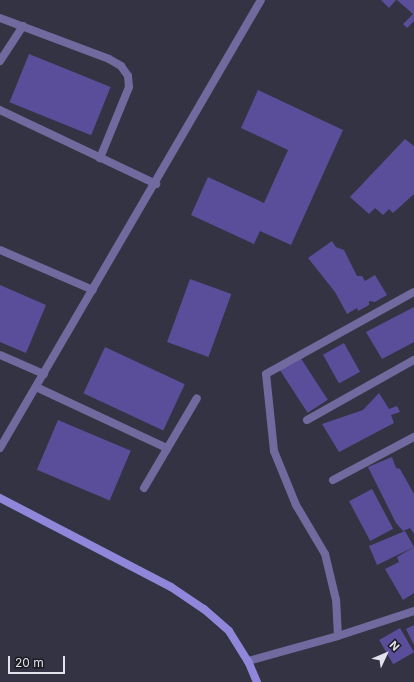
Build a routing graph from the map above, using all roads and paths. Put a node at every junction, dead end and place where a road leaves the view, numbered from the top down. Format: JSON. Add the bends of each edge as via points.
{"nodes":[{"id":1,"x":261,"y":0,"type":"edge"},
{"id":2,"x":0,"y":18,"type":"edge"},
{"id":3,"x":23,"y":26,"type":"junction"},
{"id":4,"x":0,"y":61,"type":"edge"},
{"id":5,"x":0,"y":110,"type":"edge"},
{"id":6,"x":100,"y":158,"type":"junction"},
{"id":7,"x":156,"y":184,"type":"junction"},
{"id":8,"x":0,"y":250,"type":"edge"},
{"id":9,"x":94,"y":290,"type":"junction"},
{"id":10,"x":414,"y":292,"type":"edge"},
{"id":11,"x":0,"y":355,"type":"edge"},
{"id":12,"x":414,"y":360,"type":"edge"},
{"id":13,"x":44,"y":374,"type":"junction"},
{"id":14,"x":36,"y":387,"type":"junction"},
{"id":15,"x":197,"y":398,"type":"dead end"},
{"id":16,"x":307,"y":420,"type":"dead end"},
{"id":17,"x":414,"y":437,"type":"edge"},
{"id":18,"x":0,"y":448,"type":"edge"},
{"id":19,"x":167,"y":448,"type":"junction"},
{"id":20,"x":333,"y":480,"type":"dead end"},
{"id":21,"x":144,"y":488,"type":"dead end"},
{"id":22,"x":0,"y":498,"type":"edge"},
{"id":23,"x":414,"y":611,"type":"edge"},
{"id":24,"x":338,"y":636,"type":"junction"},
{"id":25,"x":248,"y":661,"type":"junction"},
{"id":26,"x":257,"y":682,"type":"edge"}],
"edges":[{"from":1,"to":7,"type":"street"},
{"from":2,"to":3,"type":"street"},
{"from":3,"to":4,"type":"street"},
{"from":3,"to":6,"type":"street","via":[[109,58],[121,66],[128,76],[129,87]]},
{"from":5,"to":6,"type":"street"},
{"from":6,"to":7,"type":"street"},
{"from":7,"to":9,"type":"street"},
{"from":8,"to":9,"type":"street"},
{"from":9,"to":13,"type":"street"},
{"from":10,"to":24,"type":"street","via":[[266,374],[274,451],[296,505],[325,554],[336,600]]},
{"from":11,"to":13,"type":"street"},
{"from":12,"to":16,"type":"street"},
{"from":13,"to":14,"type":"street"},
{"from":14,"to":18,"type":"street"},
{"from":14,"to":19,"type":"street"},
{"from":15,"to":19,"type":"street"},
{"from":17,"to":20,"type":"street"},
{"from":19,"to":21,"type":"street"},
{"from":22,"to":25,"type":"street","via":[[176,590],[204,609],[229,631]]},
{"from":23,"to":24,"type":"street"},
{"from":24,"to":25,"type":"street"},
{"from":25,"to":26,"type":"street"}]}
